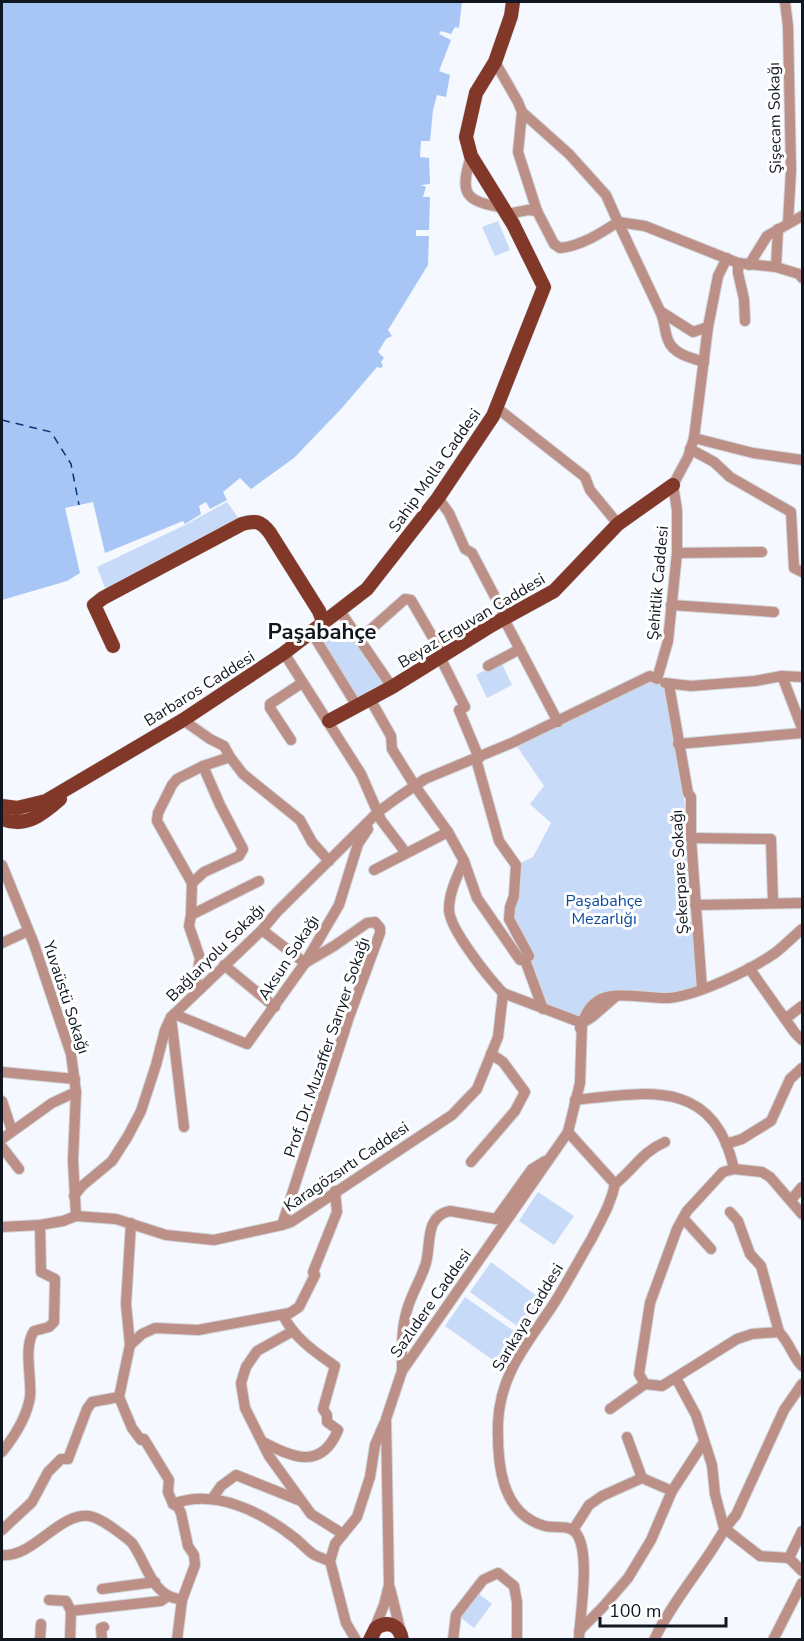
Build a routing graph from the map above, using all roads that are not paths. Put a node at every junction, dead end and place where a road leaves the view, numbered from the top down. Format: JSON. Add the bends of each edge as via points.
{"nodes":[{"id":1,"x":513,"y":2,"type":"edge"},
{"id":2,"x":785,"y":2,"type":"edge"},
{"id":3,"x":495,"y":62,"type":"junction"},
{"id":4,"x":522,"y":112,"type":"junction"},
{"id":5,"x":471,"y":156,"type":"junction"},
{"id":6,"x":506,"y":211,"type":"junction"},
{"id":7,"x":537,"y":211,"type":"junction"},
{"id":8,"x":802,"y":216,"type":"edge"},
{"id":9,"x":618,"y":222,"type":"junction"},
{"id":10,"x":783,"y":226,"type":"junction"},
{"id":11,"x":727,"y":258,"type":"junction"},
{"id":12,"x":744,"y":264,"type":"junction"},
{"id":13,"x":776,"y":267,"type":"junction"},
{"id":14,"x":802,"y":278,"type":"edge"},
{"id":15,"x":660,"y":311,"type":"junction"},
{"id":16,"x":744,"y":321,"type":"dead end"},
{"id":17,"x":708,"y":327,"type":"junction"},
{"id":18,"x":704,"y":362,"type":"junction"},
{"id":19,"x":497,"y":408,"type":"junction"},
{"id":20,"x":692,"y":444,"type":"junction"},
{"id":21,"x":802,"y":460,"type":"edge"},
{"id":22,"x":673,"y":485,"type":"junction"},
{"id":23,"x":438,"y":498,"type":"junction"},
{"id":24,"x":618,"y":524,"type":"junction"},
{"id":25,"x":762,"y":552,"type":"dead end"},
{"id":26,"x":677,"y":553,"type":"junction"},
{"id":27,"x":802,"y":572,"type":"edge"},
{"id":28,"x":671,"y":605,"type":"junction"},
{"id":29,"x":340,"y":611,"type":"junction"},
{"id":30,"x":774,"y":612,"type":"dead end"},
{"id":31,"x":504,"y":619,"type":"junction"},
{"id":32,"x":324,"y":624,"type":"junction"},
{"id":33,"x":312,"y":633,"type":"junction"},
{"id":34,"x":360,"y":639,"type":"junction"},
{"id":35,"x":113,"y":646,"type":"dead end"},
{"id":36,"x":520,"y":649,"type":"junction"},
{"id":37,"x":284,"y":653,"type":"junction"},
{"id":38,"x":441,"y":656,"type":"junction"},
{"id":39,"x":488,"y":666,"type":"dead end"},
{"id":40,"x":782,"y":676,"type":"junction"},
{"id":41,"x":802,"y":677,"type":"edge"},
{"id":42,"x":657,"y":679,"type":"junction"},
{"id":43,"x":302,"y":683,"type":"junction"},
{"id":44,"x":669,"y":685,"type":"junction"},
{"id":45,"x":393,"y":687,"type":"junction"},
{"id":46,"x":370,"y":699,"type":"junction"},
{"id":47,"x":357,"y":706,"type":"junction"},
{"id":48,"x":183,"y":720,"type":"junction"},
{"id":49,"x":329,"y":721,"type":"junction"},
{"id":50,"x":558,"y":722,"type":"junction"},
{"id":51,"x":802,"y":728,"type":"edge"},
{"id":52,"x":802,"y":733,"type":"edge"},
{"id":53,"x":291,"y":740,"type":"dead end"},
{"id":54,"x":678,"y":744,"type":"junction"},
{"id":55,"x":230,"y":757,"type":"junction"},
{"id":56,"x":477,"y":758,"type":"junction"},
{"id":57,"x":203,"y":766,"type":"junction"},
{"id":58,"x":70,"y":786,"type":"junction"},
{"id":59,"x":415,"y":786,"type":"junction"},
{"id":60,"x":2,"y":806,"type":"edge"},
{"id":61,"x":378,"y":812,"type":"junction"},
{"id":62,"x":2,"y":819,"type":"edge"},
{"id":63,"x":448,"y":832,"type":"junction"},
{"id":64,"x":691,"y":838,"type":"junction"},
{"id":65,"x":406,"y":853,"type":"junction"},
{"id":66,"x":329,"y":861,"type":"junction"},
{"id":67,"x":464,"y":861,"type":"junction"},
{"id":68,"x":2,"y":865,"type":"edge"},
{"id":69,"x":374,"y":870,"type":"dead end"},
{"id":70,"x":259,"y":881,"type":"dead end"},
{"id":71,"x":192,"y":883,"type":"junction"},
{"id":72,"x":773,"y":902,"type":"junction"},
{"id":73,"x":802,"y":903,"type":"edge"},
{"id":74,"x":695,"y":905,"type":"junction"},
{"id":75,"x":191,"y":915,"type":"junction"},
{"id":76,"x":802,"y":929,"type":"edge"},
{"id":77,"x":261,"y":930,"type":"junction"},
{"id":78,"x":28,"y":931,"type":"junction"},
{"id":79,"x":2,"y":943,"type":"edge"},
{"id":80,"x":525,"y":960,"type":"junction"},
{"id":81,"x":304,"y":963,"type":"junction"},
{"id":82,"x":224,"y":965,"type":"junction"},
{"id":83,"x":749,"y":968,"type":"junction"},
{"id":84,"x":702,"y":989,"type":"junction"},
{"id":85,"x":503,"y":993,"type":"junction"},
{"id":86,"x":194,"y":994,"type":"junction"},
{"id":87,"x":802,"y":1006,"type":"edge"},
{"id":88,"x":275,"y":1007,"type":"junction"},
{"id":89,"x":543,"y":1009,"type":"junction"},
{"id":90,"x":173,"y":1015,"type":"junction"},
{"id":91,"x":785,"y":1019,"type":"junction"},
{"id":92,"x":582,"y":1023,"type":"junction"},
{"id":93,"x":802,"y":1040,"type":"edge"},
{"id":94,"x":491,"y":1054,"type":"junction"},
{"id":95,"x":802,"y":1068,"type":"edge"},
{"id":96,"x":2,"y":1072,"type":"edge"},
{"id":97,"x":75,"y":1079,"type":"junction"},
{"id":98,"x":76,"y":1092,"type":"junction"},
{"id":99,"x":575,"y":1100,"type":"junction"},
{"id":100,"x":2,"y":1101,"type":"edge"},
{"id":101,"x":184,"y":1126,"type":"dead end"},
{"id":102,"x":12,"y":1131,"type":"junction"},
{"id":103,"x":568,"y":1132,"type":"junction"},
{"id":104,"x":2,"y":1139,"type":"edge"},
{"id":105,"x":665,"y":1142,"type":"dead end"},
{"id":106,"x":726,"y":1144,"type":"junction"},
{"id":107,"x":2,"y":1147,"type":"edge"},
{"id":108,"x":551,"y":1157,"type":"junction"},
{"id":109,"x":471,"y":1162,"type":"dead end"},
{"id":110,"x":19,"y":1169,"type":"dead end"},
{"id":111,"x":734,"y":1169,"type":"junction"},
{"id":112,"x":615,"y":1184,"type":"junction"},
{"id":113,"x":802,"y":1187,"type":"edge"},
{"id":114,"x":335,"y":1191,"type":"junction"},
{"id":115,"x":74,"y":1196,"type":"junction"},
{"id":116,"x":791,"y":1200,"type":"junction"},
{"id":117,"x":730,"y":1212,"type":"dead end"},
{"id":118,"x":802,"y":1214,"type":"edge"},
{"id":119,"x":76,"y":1216,"type":"junction"},
{"id":120,"x":683,"y":1218,"type":"junction"},
{"id":121,"x":131,"y":1223,"type":"junction"},
{"id":122,"x":40,"y":1226,"type":"junction"},
{"id":123,"x":282,"y":1226,"type":"junction"},
{"id":124,"x":2,"y":1227,"type":"edge"},
{"id":125,"x":711,"y":1249,"type":"dead end"},
{"id":126,"x":283,"y":1316,"type":"junction"},
{"id":127,"x":293,"y":1331,"type":"junction"},
{"id":128,"x":779,"y":1332,"type":"junction"},
{"id":129,"x":130,"y":1345,"type":"junction"},
{"id":130,"x":802,"y":1366,"type":"edge"},
{"id":131,"x":402,"y":1371,"type":"junction"},
{"id":132,"x":676,"y":1378,"type":"junction"},
{"id":133,"x":645,"y":1384,"type":"junction"},
{"id":134,"x":802,"y":1384,"type":"edge"},
{"id":135,"x":119,"y":1397,"type":"junction"},
{"id":136,"x":610,"y":1409,"type":"dead end"},
{"id":137,"x":386,"y":1419,"type":"junction"},
{"id":138,"x":627,"y":1437,"type":"dead end"},
{"id":139,"x":263,"y":1442,"type":"junction"},
{"id":140,"x":704,"y":1442,"type":"junction"},
{"id":141,"x":2,"y":1452,"type":"edge"},
{"id":142,"x":642,"y":1478,"type":"junction"},
{"id":143,"x":672,"y":1491,"type":"junction"},
{"id":144,"x":212,"y":1499,"type":"junction"},
{"id":145,"x":301,"y":1501,"type":"junction"},
{"id":146,"x":173,"y":1504,"type":"junction"},
{"id":147,"x":724,"y":1528,"type":"junction"},
{"id":148,"x":2,"y":1530,"type":"edge"},
{"id":149,"x":573,"y":1530,"type":"junction"},
{"id":150,"x":802,"y":1531,"type":"edge"},
{"id":151,"x":343,"y":1534,"type":"junction"},
{"id":152,"x":2,"y":1555,"type":"edge"},
{"id":153,"x":789,"y":1558,"type":"junction"},
{"id":154,"x":330,"y":1561,"type":"junction"},
{"id":155,"x":802,"y":1571,"type":"edge"},
{"id":156,"x":154,"y":1582,"type":"junction"},
{"id":157,"x":802,"y":1583,"type":"edge"},
{"id":158,"x":389,"y":1585,"type":"junction"},
{"id":159,"x":102,"y":1589,"type":"dead end"},
{"id":160,"x":168,"y":1596,"type":"junction"},
{"id":161,"x":49,"y":1600,"type":"dead end"},
{"id":162,"x":182,"y":1600,"type":"junction"},
{"id":163,"x":71,"y":1611,"type":"junction"},
{"id":164,"x":41,"y":1624,"type":"dead end"},
{"id":165,"x":104,"y":1627,"type":"dead end"},
{"id":166,"x":579,"y":1635,"type":"edge"},
{"id":167,"x":370,"y":1637,"type":"edge"},
{"id":168,"x":402,"y":1637,"type":"edge"},
{"id":169,"x":40,"y":1640,"type":"edge"},
{"id":170,"x":70,"y":1640,"type":"edge"},
{"id":171,"x":102,"y":1640,"type":"edge"},
{"id":172,"x":177,"y":1640,"type":"edge"},
{"id":173,"x":356,"y":1640,"type":"edge"},
{"id":174,"x":453,"y":1640,"type":"edge"},
{"id":175,"x":517,"y":1640,"type":"edge"},
{"id":176,"x":654,"y":1640,"type":"edge"},
{"id":177,"x":773,"y":1640,"type":"edge"}],
"edges":[{"from":1,"to":3,"type":"main road","name":"Sahip Molla Caddesi"},
{"from":2,"to":10,"type":"street","name":"Şişecam Sokağı","via":[[791,170]]},
{"from":3,"to":4,"type":"street"},
{"from":3,"to":5,"type":"main road","name":"Sahip Molla Caddesi","via":[[476,93],[469,118],[466,137]]},
{"from":4,"to":7,"type":"street","via":[[518,152]]},
{"from":4,"to":9,"type":"street","via":[[569,154],[606,195]]},
{"from":5,"to":6,"type":"main road","name":"Sahip Molla Caddesi"},
{"from":5,"to":6,"type":"street","via":[[465,184],[473,200]]},
{"from":6,"to":7,"type":"street"},
{"from":6,"to":19,"type":"main road","name":"Sahip Molla Caddesi","via":[[544,287]]},
{"from":7,"to":9,"type":"street","via":[[560,248],[570,247]]},
{"from":8,"to":10,"type":"street"},
{"from":9,"to":11,"type":"street","via":[[645,226]]},
{"from":9,"to":15,"type":"street"},
{"from":10,"to":12,"type":"street","via":[[767,236]]},
{"from":10,"to":13,"type":"street","name":"Şişecam Sokağı"},
{"from":11,"to":12,"type":"street"},
{"from":11,"to":17,"type":"street","via":[[718,276]]},
{"from":12,"to":13,"type":"street"},
{"from":12,"to":16,"type":"street","via":[[738,273]]},
{"from":13,"to":14,"type":"street"},
{"from":15,"to":17,"type":"street","via":[[693,332]]},
{"from":15,"to":18,"type":"street","via":[[671,346]]},
{"from":17,"to":18,"type":"street"},
{"from":18,"to":20,"type":"street"},
{"from":19,"to":23,"type":"main road","name":"Sahip Molla Caddesi"},
{"from":19,"to":24,"type":"street","via":[[585,477],[590,490]]},
{"from":20,"to":21,"type":"street"},
{"from":20,"to":22,"type":"street"},
{"from":20,"to":27,"type":"street","via":[[730,477],[792,512],[794,568]]},
{"from":22,"to":24,"type":"main road","name":"Beyaz Erguvan Caddesi"},
{"from":22,"to":26,"type":"street","name":"Şehitlik Caddesi"},
{"from":23,"to":29,"type":"main road","name":"Sahip Molla Caddesi","via":[[367,589]]},
{"from":23,"to":31,"type":"street","via":[[465,549],[472,553]]},
{"from":24,"to":31,"type":"main road","name":"Beyaz Erguvan Caddesi","via":[[554,591]]},
{"from":25,"to":26,"type":"street"},
{"from":26,"to":28,"type":"street","name":"Şehitlik Caddesi"},
{"from":28,"to":30,"type":"street"},
{"from":28,"to":42,"type":"street","name":"Şehitlik Caddesi","via":[[668,642]]},
{"from":29,"to":32,"type":"main road","name":"Barbaros Caddesi"},
{"from":29,"to":34,"type":"street"},
{"from":31,"to":36,"type":"street"},
{"from":31,"to":38,"type":"main road","name":"Beyaz Erguvan Caddesi"},
{"from":32,"to":33,"type":"main road","name":"Barbaros Caddesi"},
{"from":32,"to":35,"type":"main road","via":[[270,533],[256,521],[94,606]]},
{"from":33,"to":37,"type":"main road","name":"Barbaros Caddesi"},
{"from":33,"to":47,"type":"street"},
{"from":34,"to":38,"type":"street","via":[[405,599],[411,600]]},
{"from":34,"to":45,"type":"street"},
{"from":36,"to":39,"type":"street"},
{"from":36,"to":50,"type":"street"},
{"from":37,"to":43,"type":"street"},
{"from":37,"to":48,"type":"main road","name":"Barbaros Caddesi"},
{"from":38,"to":45,"type":"main road","name":"Beyaz Erguvan Caddesi"},
{"from":38,"to":56,"type":"street","via":[[465,707],[459,711]]},
{"from":40,"to":41,"type":"street"},
{"from":40,"to":44,"type":"street"},
{"from":40,"to":51,"type":"street"},
{"from":42,"to":44,"type":"street"},
{"from":42,"to":50,"type":"street","via":[[650,676]]},
{"from":43,"to":49,"type":"street"},
{"from":43,"to":53,"type":"street","via":[[270,704]]},
{"from":44,"to":54,"type":"street","name":"Şekerpare Sokağı"},
{"from":45,"to":46,"type":"main road","name":"Beyaz Erguvan Caddesi"},
{"from":46,"to":47,"type":"main road","name":"Beyaz Erguvan Caddesi"},
{"from":46,"to":59,"type":"street","via":[[392,736],[392,749]]},
{"from":47,"to":49,"type":"main road","name":"Beyaz Erguvan Caddesi"},
{"from":48,"to":55,"type":"street","via":[[225,746]]},
{"from":48,"to":58,"type":"main road","name":"Barbaros Caddesi"},
{"from":49,"to":61,"type":"street","via":[[361,774]]},
{"from":50,"to":56,"type":"street"},
{"from":52,"to":54,"type":"street"},
{"from":54,"to":64,"type":"street","name":"Şekerpare Sokağı","via":[[691,797]]},
{"from":55,"to":57,"type":"street"},
{"from":55,"to":66,"type":"street","via":[[243,774],[300,820]]},
{"from":56,"to":59,"type":"street"},
{"from":56,"to":80,"type":"street","via":[[499,841],[516,865],[509,920],[529,956]]},
{"from":57,"to":71,"type":"street","via":[[172,784],[158,813],[158,820]]},
{"from":57,"to":71,"type":"street","via":[[243,849],[239,856],[204,872]]},
{"from":58,"to":60,"type":"main road","name":"Barbaros Caddesi","via":[[46,801],[17,808]]},
{"from":58,"to":62,"type":"main road","name":"Barbaros Caddesi","via":[[33,820],[18,823]]},
{"from":59,"to":61,"type":"street"},
{"from":59,"to":63,"type":"street"},
{"from":61,"to":65,"type":"street"},
{"from":61,"to":66,"type":"street","name":"Bağlaryolu Sokağı"},
{"from":61,"to":81,"type":"street","name":"Aksun Sokağı","via":[[358,844],[339,905]]},
{"from":63,"to":65,"type":"street"},
{"from":63,"to":67,"type":"street"},
{"from":64,"to":72,"type":"street","via":[[771,839]]},
{"from":64,"to":74,"type":"street","name":"Şekerpare Sokağı"},
{"from":65,"to":69,"type":"street"},
{"from":66,"to":77,"type":"street","name":"Bağlaryolu Sokağı"},
{"from":67,"to":80,"type":"street","via":[[477,898],[520,960]]},
{"from":67,"to":85,"type":"street","via":[[450,892],[449,914],[462,939]]},
{"from":68,"to":78,"type":"street","name":"Yuvaüstü Sokağı"},
{"from":70,"to":75,"type":"street"},
{"from":71,"to":75,"type":"street"},
{"from":72,"to":73,"type":"street"},
{"from":72,"to":74,"type":"street"},
{"from":74,"to":84,"type":"street","name":"Şekerpare Sokağı"},
{"from":75,"to":86,"type":"street","via":[[190,933],[200,958]]},
{"from":76,"to":83,"type":"street","via":[[775,953]]},
{"from":77,"to":81,"type":"street"},
{"from":77,"to":82,"type":"street","name":"Bağlaryolu Sokağı"},
{"from":78,"to":79,"type":"street"},
{"from":78,"to":97,"type":"street","name":"Yuvaüstü Sokağı","via":[[71,1054]]},
{"from":80,"to":89,"type":"street"},
{"from":81,"to":88,"type":"street","name":"Aksun Sokağı"},
{"from":81,"to":123,"type":"street","name":"Prof. Dr. Muzaffer Sarıyer Sokağı","via":[[367,923],[375,922],[380,928]]},
{"from":82,"to":86,"type":"street","name":"Bağlaryolu Sokağı"},
{"from":82,"to":88,"type":"street"},
{"from":83,"to":84,"type":"street"},
{"from":83,"to":91,"type":"street"},
{"from":84,"to":92,"type":"street","via":[[671,998],[602,998],[585,1012]]},
{"from":85,"to":89,"type":"street"},
{"from":85,"to":94,"type":"street","name":"Karagözsırtı Caddesi","via":[[498,1036]]},
{"from":86,"to":90,"type":"street","name":"Bağlaryolu Sokağı"},
{"from":87,"to":91,"type":"street"},
{"from":88,"to":90,"type":"street","name":"Aksun Sokağı","via":[[247,1044]]},
{"from":89,"to":92,"type":"street"},
{"from":90,"to":101,"type":"street"},
{"from":90,"to":115,"type":"street","name":"Bağlaryolu Sokağı","via":[[129,1137],[112,1161]]},
{"from":91,"to":93,"type":"street"},
{"from":92,"to":99,"type":"street","name":"Sazlıdere Caddesi","via":[[580,1083]]},
{"from":94,"to":109,"type":"street","via":[[503,1062],[525,1092],[515,1111]]},
{"from":94,"to":114,"type":"street","name":"Karagözsırtı Caddesi","via":[[477,1089],[452,1115]]},
{"from":95,"to":106,"type":"street","via":[[790,1079],[771,1121]]},
{"from":96,"to":97,"type":"street"},
{"from":97,"to":98,"type":"street","name":"Yuvaüstü Sokağı"},
{"from":98,"to":102,"type":"street","via":[[52,1103]]},
{"from":98,"to":115,"type":"street","name":"Yuvaüstü Sokağı"},
{"from":99,"to":103,"type":"street","name":"Sazlıdere Caddesi"},
{"from":99,"to":106,"type":"street","via":[[626,1094],[675,1096],[709,1115]]},
{"from":100,"to":102,"type":"street"},
{"from":102,"to":104,"type":"street"},
{"from":103,"to":108,"type":"street","name":"Sazlıdere Caddesi"},
{"from":103,"to":112,"type":"street"},
{"from":105,"to":112,"type":"street","via":[[649,1149],[633,1170]]},
{"from":106,"to":111,"type":"street"},
{"from":107,"to":110,"type":"street"},
{"from":108,"to":131,"type":"street","name":"Sazlıdere Caddesi"},
{"from":108,"to":131,"type":"street","via":[[532,1169],[496,1220],[450,1211],[435,1219],[426,1264],[407,1311]]},
{"from":111,"to":116,"type":"street","via":[[770,1176]]},
{"from":111,"to":120,"type":"street","via":[[723,1172]]},
{"from":112,"to":149,"type":"street","name":"Sarıkaya Caddesi","via":[[610,1204],[518,1357],[501,1396],[498,1420],[498,1463],[519,1512],[547,1527]]},
{"from":113,"to":116,"type":"street"},
{"from":114,"to":123,"type":"street","name":"Karagözsırtı Caddesi"},
{"from":114,"to":126,"type":"street","via":[[337,1212],[315,1275],[299,1307]]},
{"from":115,"to":119,"type":"street","name":"Yuvaüstü Sokağı"},
{"from":116,"to":118,"type":"street"},
{"from":117,"to":128,"type":"street","via":[[738,1221],[750,1254],[761,1266]]},
{"from":119,"to":121,"type":"street","name":"Karagözsırtı Caddesi"},
{"from":119,"to":122,"type":"street","name":"Karagözsırtı Caddesi"},
{"from":120,"to":125,"type":"street"},
{"from":120,"to":133,"type":"street","via":[[650,1303],[640,1368]]},
{"from":121,"to":123,"type":"street","name":"Karagözsırtı Caddesi","via":[[166,1235],[213,1240]]},
{"from":121,"to":129,"type":"street","via":[[126,1304]]},
{"from":122,"to":124,"type":"street","name":"Karagözsırtı Caddesi"},
{"from":122,"to":141,"type":"street","via":[[41,1272],[55,1279],[54,1322],[31,1335],[30,1397]]},
{"from":126,"to":127,"type":"street"},
{"from":126,"to":129,"type":"street","via":[[198,1330],[155,1328]]},
{"from":127,"to":139,"type":"street","via":[[257,1351],[241,1383],[245,1408]]},
{"from":127,"to":139,"type":"street","via":[[335,1366],[323,1409],[327,1422],[338,1430],[327,1450],[310,1457],[286,1453]]},
{"from":128,"to":130,"type":"street"},
{"from":128,"to":132,"type":"street","via":[[737,1339]]},
{"from":129,"to":135,"type":"street"},
{"from":131,"to":137,"type":"street","name":"Sazlıdere Caddesi"},
{"from":132,"to":133,"type":"street","via":[[662,1386]]},
{"from":132,"to":140,"type":"street","via":[[696,1415]]},
{"from":133,"to":136,"type":"street"},
{"from":134,"to":147,"type":"street","via":[[784,1410],[736,1515]]},
{"from":135,"to":146,"type":"street","via":[[132,1428],[144,1439],[169,1480]]},
{"from":135,"to":148,"type":"street","via":[[92,1402],[69,1459],[61,1459],[48,1472],[32,1502]]},
{"from":137,"to":151,"type":"street","via":[[375,1445],[357,1517]]},
{"from":137,"to":158,"type":"street","name":"Sazlıdere Caddesi"},
{"from":138,"to":142,"type":"street"},
{"from":139,"to":145,"type":"street","via":[[280,1474]]},
{"from":140,"to":143,"type":"street"},
{"from":140,"to":147,"type":"street"},
{"from":142,"to":143,"type":"street"},
{"from":142,"to":149,"type":"street","via":[[589,1505]]},
{"from":143,"to":166,"type":"street","via":[[651,1540],[628,1578]]},
{"from":144,"to":145,"type":"street","via":[[236,1475]]},
{"from":144,"to":146,"type":"street","via":[[185,1499]]},
{"from":144,"to":154,"type":"street","via":[[246,1508]]},
{"from":145,"to":151,"type":"street","via":[[311,1514]]},
{"from":146,"to":162,"type":"street","via":[[181,1513],[195,1565]]},
{"from":147,"to":153,"type":"street","via":[[760,1556]]},
{"from":147,"to":176,"type":"street"},
{"from":149,"to":166,"type":"street","via":[[584,1556]]},
{"from":150,"to":153,"type":"street"},
{"from":151,"to":154,"type":"street"},
{"from":152,"to":156,"type":"street","via":[[20,1552],[67,1522],[90,1516],[131,1542]]},
{"from":153,"to":155,"type":"street"},
{"from":154,"to":173,"type":"street","via":[[346,1623]]},
{"from":156,"to":159,"type":"street"},
{"from":156,"to":160,"type":"street"},
{"from":157,"to":177,"type":"street"},
{"from":158,"to":167,"type":"street","name":"Sazlıdere Caddesi"},
{"from":158,"to":168,"type":"street","name":"Sazlıdere Caddesi"},
{"from":160,"to":162,"type":"street"},
{"from":160,"to":163,"type":"street","via":[[161,1601]]},
{"from":161,"to":163,"type":"street","via":[[66,1601]]},
{"from":162,"to":172,"type":"street"},
{"from":163,"to":170,"type":"street"},
{"from":164,"to":169,"type":"street"},
{"from":165,"to":171,"type":"street"},
{"from":167,"to":168,"type":"main road","name":"Sazlıdere Caddesi","via":[[385,1624],[394,1626]]},
{"from":174,"to":175,"type":"street","via":[[456,1615],[483,1580],[498,1573],[514,1586]]}]}
